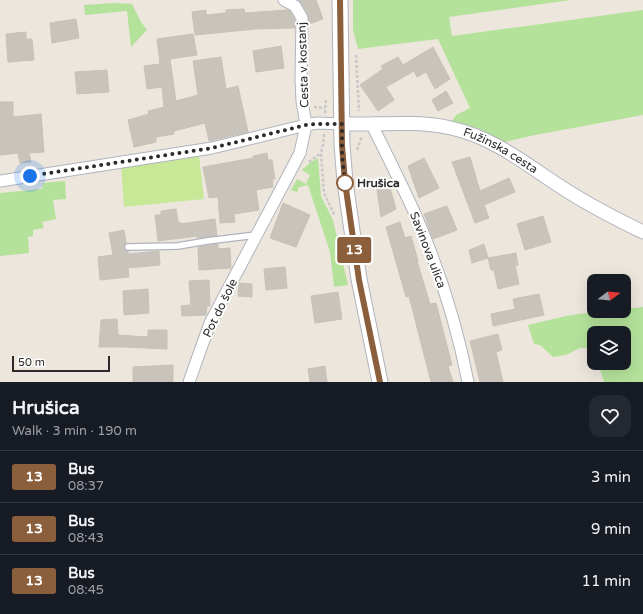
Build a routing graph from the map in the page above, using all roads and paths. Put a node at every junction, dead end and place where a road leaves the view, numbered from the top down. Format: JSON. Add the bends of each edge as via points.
{"nodes":[{"id":1,"x":284,"y":0,"type":"edge"},
{"id":2,"x":340,"y":0,"type":"edge"},
{"id":3,"x":356,"y":53,"type":"dead end"},
{"id":4,"x":360,"y":117,"type":"dead end"},
{"id":5,"x":342,"y":124,"type":"junction"},
{"id":6,"x":372,"y":124,"type":"junction"},
{"id":7,"x":306,"y":125,"type":"junction"},
{"id":8,"x":0,"y":181,"type":"edge"},
{"id":9,"x":323,"y":186,"type":"dead end"},
{"id":10,"x":327,"y":186,"type":"dead end"},
{"id":11,"x":643,"y":232,"type":"edge"},
{"id":12,"x":256,"y":235,"type":"junction"},
{"id":13,"x":128,"y":248,"type":"dead end"},
{"id":14,"x":189,"y":382,"type":"edge"},
{"id":15,"x":380,"y":382,"type":"edge"},
{"id":16,"x":468,"y":382,"type":"edge"}],
"edges":[{"from":1,"to":7,"type":"street","name":"Cesta v kostanj","via":[[295,6],[302,18],[301,80]]},
{"from":2,"to":5,"type":"main road"},
{"from":3,"to":4,"type":"path"},
{"from":5,"to":6,"type":"street","name":"Fužinska cesta"},
{"from":5,"to":7,"type":"street","name":"Cesta v kostanj"},
{"from":5,"to":15,"type":"main road","via":[[345,182],[353,244]]},
{"from":6,"to":11,"type":"street","name":"Fužinska cesta","via":[[429,124],[474,135],[501,147],[584,201]]},
{"from":6,"to":16,"type":"street","name":"Savinova ulica","via":[[433,257],[455,326]]},
{"from":7,"to":8,"type":"street","via":[[212,148]]},
{"from":7,"to":12,"type":"street","name":"Pot do šole","via":[[300,153]]},
{"from":9,"to":10,"type":"path"},
{"from":12,"to":13,"type":"lane","via":[[178,246]]},
{"from":12,"to":14,"type":"street","name":"Pot do šole","via":[[210,323]]}]}
